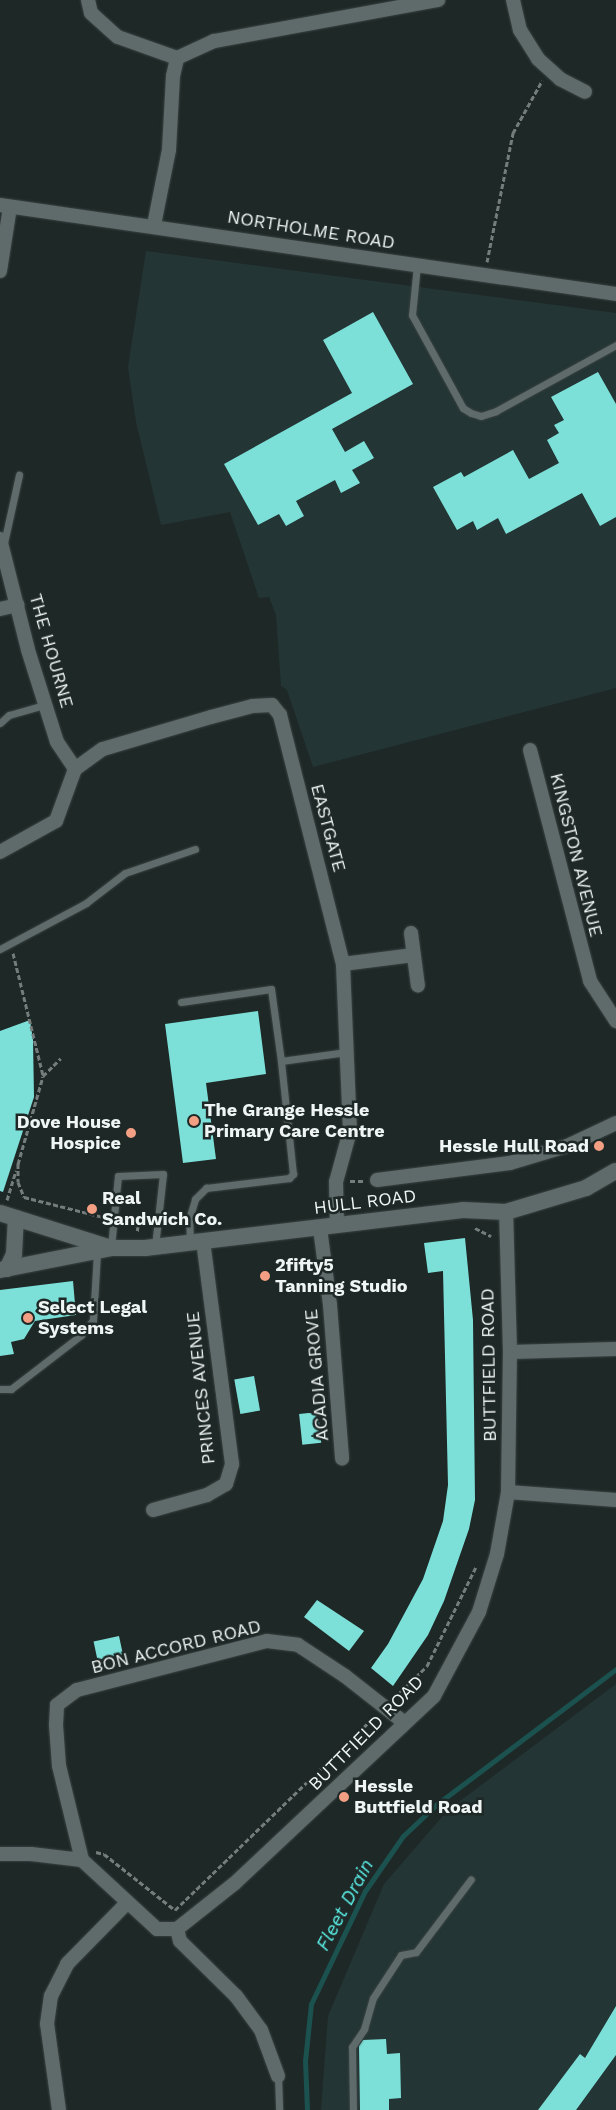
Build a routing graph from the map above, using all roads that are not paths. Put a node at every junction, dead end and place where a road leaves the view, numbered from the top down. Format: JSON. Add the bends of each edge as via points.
{"nodes":[{"id":1,"x":88,"y":0,"type":"edge"},
{"id":2,"x":438,"y":0,"type":"edge"},
{"id":3,"x":513,"y":0,"type":"edge"},
{"id":4,"x":177,"y":58,"type":"junction"},
{"id":5,"x":586,"y":92,"type":"dead end"},
{"id":6,"x":5,"y":206,"type":"edge"},
{"id":7,"x":154,"y":225,"type":"junction"},
{"id":8,"x":417,"y":265,"type":"junction"},
{"id":9,"x":0,"y":271,"type":"edge"},
{"id":10,"x":616,"y":294,"type":"edge"},
{"id":11,"x":616,"y":344,"type":"edge"},
{"id":12,"x":19,"y":474,"type":"dead end"},
{"id":13,"x":1,"y":544,"type":"edge"},
{"id":14,"x":18,"y":605,"type":"junction"},
{"id":15,"x":0,"y":609,"type":"edge"},
{"id":16,"x":45,"y":705,"type":"junction"},
{"id":17,"x":0,"y":723,"type":"edge"},
{"id":18,"x":530,"y":750,"type":"dead end"},
{"id":19,"x":75,"y":770,"type":"junction"},
{"id":20,"x":195,"y":849,"type":"dead end"},
{"id":21,"x":0,"y":852,"type":"edge"},
{"id":22,"x":411,"y":932,"type":"dead end"},
{"id":23,"x":0,"y":949,"type":"edge"},
{"id":24,"x":413,"y":955,"type":"junction"},
{"id":25,"x":343,"y":964,"type":"junction"},
{"id":26,"x":418,"y":986,"type":"dead end"},
{"id":27,"x":181,"y":1002,"type":"dead end"},
{"id":28,"x":616,"y":1021,"type":"edge"},
{"id":29,"x":346,"y":1052,"type":"junction"},
{"id":30,"x":281,"y":1061,"type":"junction"},
{"id":31,"x":616,"y":1123,"type":"edge"},
{"id":32,"x":616,"y":1171,"type":"edge"},
{"id":33,"x":378,"y":1180,"type":"road end"},
{"id":34,"x":506,"y":1212,"type":"junction"},
{"id":35,"x":7,"y":1215,"type":"edge"},
{"id":36,"x":337,"y":1226,"type":"junction"},
{"id":37,"x":320,"y":1228,"type":"junction"},
{"id":38,"x":196,"y":1242,"type":"junction"},
{"id":39,"x":155,"y":1247,"type":"junction"},
{"id":40,"x":104,"y":1250,"type":"junction"},
{"id":41,"x":4,"y":1270,"type":"edge"},
{"id":42,"x":616,"y":1349,"type":"edge"},
{"id":43,"x":510,"y":1352,"type":"junction"},
{"id":44,"x":0,"y":1389,"type":"edge"},
{"id":45,"x":342,"y":1459,"type":"dead end"},
{"id":46,"x":508,"y":1492,"type":"junction"},
{"id":47,"x":616,"y":1500,"type":"edge"},
{"id":48,"x":153,"y":1510,"type":"dead end"},
{"id":49,"x":405,"y":1723,"type":"junction"},
{"id":50,"x":0,"y":1854,"type":"edge"},
{"id":51,"x":83,"y":1855,"type":"junction"},
{"id":52,"x":471,"y":1879,"type":"dead end"},
{"id":53,"x":127,"y":1903,"type":"junction"},
{"id":54,"x":177,"y":1929,"type":"junction"},
{"id":55,"x":278,"y":2076,"type":"joint"},
{"id":56,"x":59,"y":2110,"type":"edge"},
{"id":57,"x":279,"y":2110,"type":"edge"},
{"id":58,"x":353,"y":2110,"type":"edge"}],
"edges":[{"from":1,"to":4,"type":"street","via":[[91,14],[118,37]]},
{"from":2,"to":4,"type":"street","via":[[214,40]]},
{"from":3,"to":5,"type":"street","via":[[520,30],[538,59],[560,80]]},
{"from":4,"to":7,"type":"street","via":[[172,76],[169,150]]},
{"from":6,"to":7,"type":"street","name":"NORTHOLME ROAD"},
{"from":6,"to":9,"type":"street"},
{"from":7,"to":8,"type":"street","name":"NORTHOLME ROAD"},
{"from":8,"to":10,"type":"street","name":"NORTHOLME ROAD"},
{"from":8,"to":11,"type":"lane","via":[[412,316],[454,392],[471,413],[481,416],[496,411]]},
{"from":12,"to":13,"type":"lane"},
{"from":13,"to":14,"type":"street","name":"THE HOURNE"},
{"from":14,"to":15,"type":"street"},
{"from":14,"to":16,"type":"street","name":"THE HOURNE"},
{"from":16,"to":17,"type":"lane","via":[[9,715]]},
{"from":16,"to":19,"type":"street","name":"THE HOURNE","via":[[57,742]]},
{"from":18,"to":28,"type":"street","name":"KINGSTON AVENUE","via":[[590,981]]},
{"from":19,"to":21,"type":"street","via":[[56,821]]},
{"from":19,"to":25,"type":"street","name":"EASTGATE","via":[[103,749],[132,738],[253,706],[272,705],[280,715]]},
{"from":20,"to":23,"type":"lane","via":[[126,872],[86,903]]},
{"from":22,"to":24,"type":"street"},
{"from":24,"to":25,"type":"street"},
{"from":24,"to":26,"type":"street"},
{"from":25,"to":29,"type":"street","name":"EASTGATE"},
{"from":27,"to":30,"type":"lane","via":[[270,989]]},
{"from":29,"to":30,"type":"lane"},
{"from":29,"to":36,"type":"street","name":"EASTGATE","via":[[350,1130],[336,1182]]},
{"from":30,"to":38,"type":"lane","via":[[293,1174],[289,1178],[206,1188],[195,1199],[189,1218]]},
{"from":31,"to":33,"type":"street","via":[[567,1146],[510,1163]]},
{"from":32,"to":34,"type":"street","name":"HULL ROAD","via":[[586,1188]]},
{"from":34,"to":36,"type":"street","name":"HULL ROAD","via":[[463,1210]]},
{"from":34,"to":43,"type":"street","name":"BUTTFIELD ROAD"},
{"from":35,"to":40,"type":"street"},
{"from":35,"to":41,"type":"street","via":[[14,1254]]},
{"from":36,"to":37,"type":"street","name":"HULL ROAD"},
{"from":37,"to":38,"type":"street","name":"HULL ROAD"},
{"from":37,"to":45,"type":"street","name":"ACADIA GROVE","via":[[330,1305]]},
{"from":38,"to":39,"type":"street","name":"HULL ROAD"},
{"from":38,"to":48,"type":"street","name":"PRINCES AVENUE","via":[[232,1464],[226,1484],[207,1495]]},
{"from":39,"to":40,"type":"street","name":"HULL ROAD"},
{"from":39,"to":40,"type":"lane","via":[[163,1174],[118,1176]]},
{"from":40,"to":41,"type":"street"},
{"from":40,"to":44,"type":"lane","via":[[92,1320],[80,1335],[11,1389]]},
{"from":42,"to":43,"type":"street"},
{"from":43,"to":46,"type":"street","name":"BUTTFIELD ROAD"},
{"from":46,"to":47,"type":"street"},
{"from":46,"to":49,"type":"street","name":"BUTTFIELD ROAD","via":[[497,1554],[479,1612],[434,1696]]},
{"from":49,"to":51,"type":"street","name":"BON ACCORD ROAD","via":[[345,1676],[298,1645],[268,1641],[76,1690],[57,1705],[59,1766]]},
{"from":49,"to":54,"type":"street","name":"BUTTFIELD ROAD","via":[[235,1883]]},
{"from":50,"to":51,"type":"street"},
{"from":51,"to":53,"type":"street"},
{"from":52,"to":58,"type":"lane","via":[[416,1952],[401,1955],[373,1998],[364,2029],[352,2047]]},
{"from":53,"to":54,"type":"street","via":[[157,1929]]},
{"from":53,"to":56,"type":"street","via":[[67,1964],[52,1996],[47,2024]]},
{"from":54,"to":55,"type":"street","via":[[180,1941],[236,1996],[261,2030]]},
{"from":55,"to":57,"type":"lane"}]}
